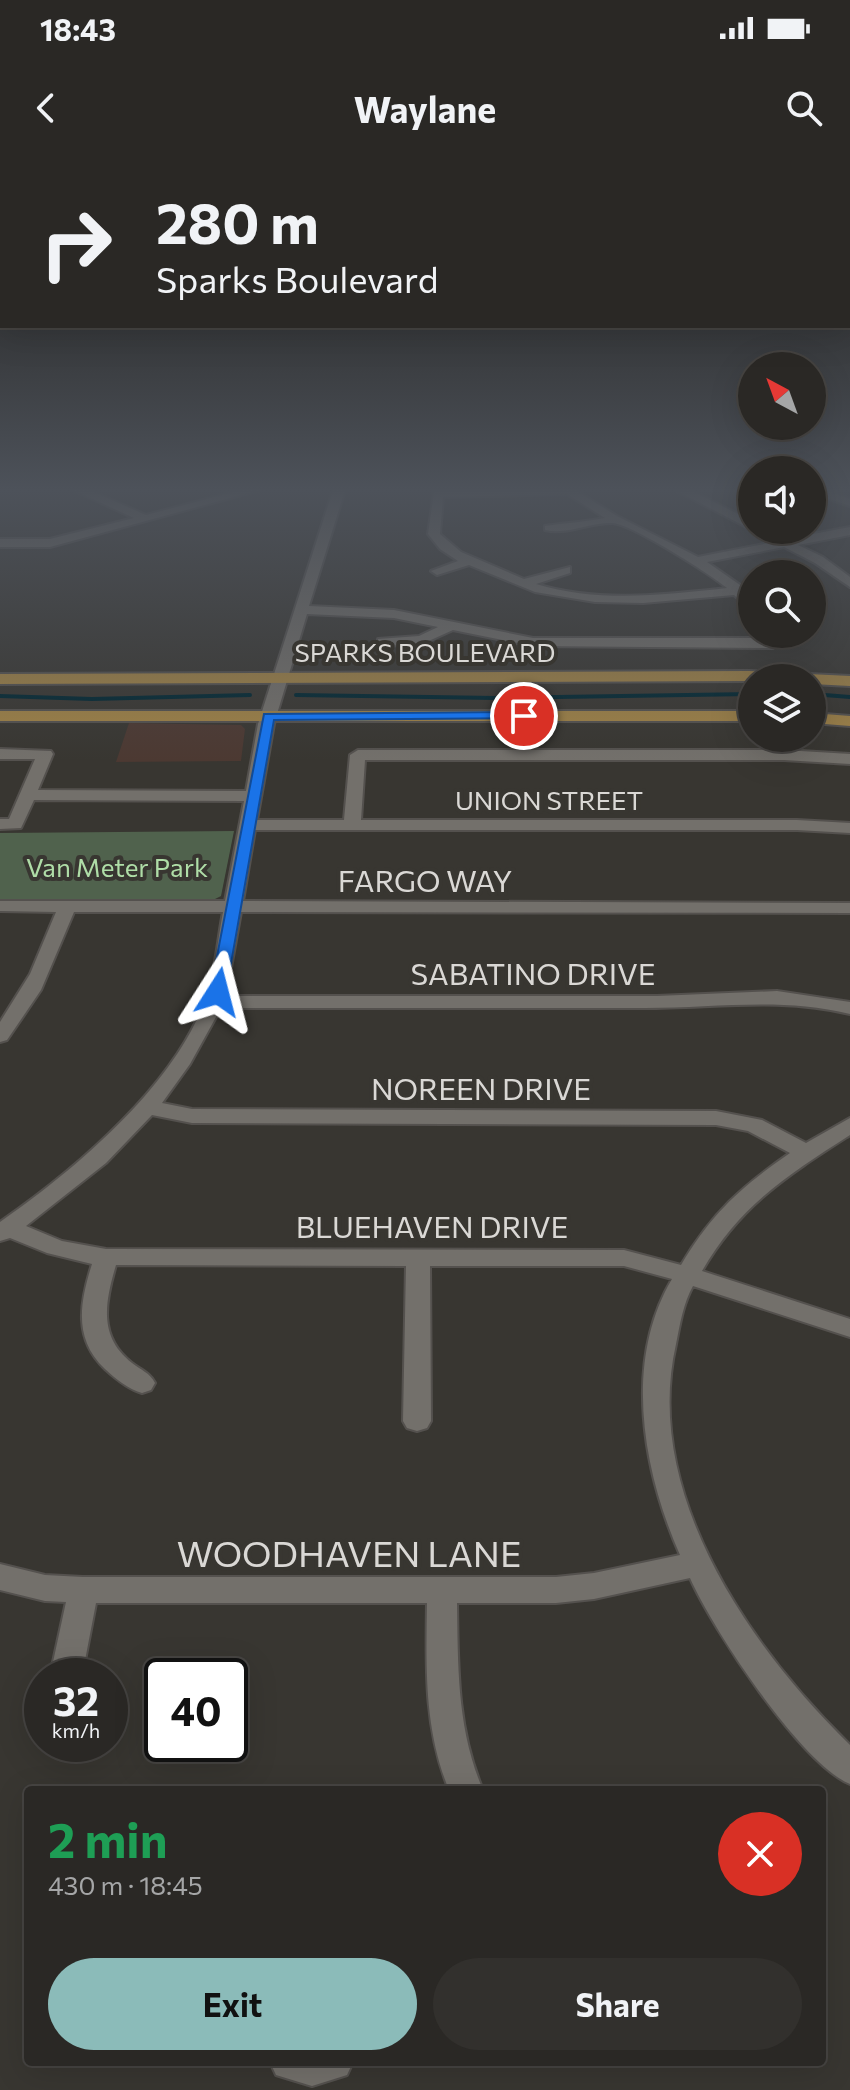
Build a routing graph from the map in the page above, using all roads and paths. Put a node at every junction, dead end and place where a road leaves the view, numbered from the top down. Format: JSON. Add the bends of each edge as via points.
{"nodes":[{"id":1,"x":311,"y":580,"type":"edge"},
{"id":2,"x":518,"y":580,"type":"edge"},
{"id":3,"x":534,"y":580,"type":"edge"},
{"id":4,"x":722,"y":580,"type":"edge"},
{"id":5,"x":525,"y":583,"type":"junction"},
{"id":6,"x":738,"y":591,"type":"joint"},
{"id":7,"x":302,"y":610,"type":"junction"},
{"id":8,"x":450,"y":626,"type":"junction"},
{"id":9,"x":738,"y":640,"type":"edge"},
{"id":10,"x":383,"y":642,"type":"dead end"},
{"id":11,"x":279,"y":678,"type":"junction"},
{"id":12,"x":0,"y":679,"type":"edge"},
{"id":13,"x":850,"y":681,"type":"edge"},
{"id":14,"x":0,"y":716,"type":"edge"},
{"id":15,"x":738,"y":716,"type":"edge"},
{"id":16,"x":268,"y":717,"type":"junction"},
{"id":17,"x":826,"y":719,"type":"edge"},
{"id":18,"x":850,"y":721,"type":"edge"},
{"id":19,"x":0,"y":754,"type":"edge"},
{"id":20,"x":850,"y":759,"type":"edge"},
{"id":21,"x":27,"y":795,"type":"junction"},
{"id":22,"x":253,"y":796,"type":"junction"},
{"id":23,"x":8,"y":824,"type":"edge"},
{"id":24,"x":248,"y":825,"type":"junction"},
{"id":25,"x":352,"y":825,"type":"junction"},
{"id":26,"x":850,"y":828,"type":"edge"},
{"id":27,"x":0,"y":906,"type":"edge"},
{"id":28,"x":67,"y":906,"type":"junction"},
{"id":29,"x":233,"y":907,"type":"junction"},
{"id":30,"x":850,"y":908,"type":"edge"},
{"id":31,"x":214,"y":1002,"type":"junction"},
{"id":32,"x":850,"y":1008,"type":"edge"},
{"id":33,"x":0,"y":1036,"type":"edge"},
{"id":34,"x":147,"y":1107,"type":"junction"},
{"id":35,"x":850,"y":1125,"type":"edge"},
{"id":36,"x":807,"y":1153,"type":"junction"},
{"id":37,"x":4,"y":1230,"type":"edge"},
{"id":38,"x":106,"y":1257,"type":"junction"},
{"id":39,"x":418,"y":1257,"type":"junction"},
{"id":40,"x":684,"y":1274,"type":"junction"},
{"id":41,"x":850,"y":1328,"type":"edge"},
{"id":42,"x":142,"y":1383,"type":"dead end"},
{"id":43,"x":417,"y":1421,"type":"dead end"},
{"id":44,"x":696,"y":1564,"type":"junction"},
{"id":45,"x":0,"y":1577,"type":"edge"},
{"id":46,"x":83,"y":1590,"type":"junction"},
{"id":47,"x":442,"y":1590,"type":"junction"},
{"id":48,"x":70,"y":1658,"type":"edge"},
{"id":49,"x":850,"y":1768,"type":"edge"},
{"id":50,"x":464,"y":1786,"type":"edge"}],
"edges":[{"from":1,"to":7,"type":"street"},
{"from":2,"to":5,"type":"street"},
{"from":3,"to":5,"type":"street"},
{"from":4,"to":6,"type":"street"},
{"from":5,"to":6,"type":"street","via":[[596,597]]},
{"from":7,"to":8,"type":"street","via":[[394,614]]},
{"from":7,"to":11,"type":"street"},
{"from":8,"to":9,"type":"street","via":[[533,642]]},
{"from":8,"to":10,"type":"street","via":[[422,640]]},
{"from":11,"to":12,"type":"main road","name":"SPARKS BOULEVARD"},
{"from":11,"to":13,"type":"main road","name":"SPARKS BOULEVARD","via":[[749,676]]},
{"from":11,"to":16,"type":"street"},
{"from":14,"to":16,"type":"main road"},
{"from":15,"to":16,"type":"main road"},
{"from":16,"to":22,"type":"street"},
{"from":17,"to":18,"type":"main road"},
{"from":19,"to":21,"type":"street","via":[[45,754]]},
{"from":20,"to":25,"type":"street","via":[[358,755]]},
{"from":21,"to":22,"type":"street"},
{"from":21,"to":23,"type":"street"},
{"from":22,"to":24,"type":"street"},
{"from":24,"to":25,"type":"street","name":"UNION STREET"},
{"from":24,"to":29,"type":"street"},
{"from":25,"to":26,"type":"street","name":"UNION STREET"},
{"from":27,"to":28,"type":"street","name":"FARGO WAY"},
{"from":28,"to":29,"type":"street","name":"FARGO WAY"},
{"from":28,"to":33,"type":"street","via":[[33,991]]},
{"from":29,"to":30,"type":"street","name":"FARGO WAY"},
{"from":29,"to":31,"type":"street"},
{"from":31,"to":32,"type":"street","name":"SABATINO DRIVE","via":[[681,1002],[772,995]]},
{"from":31,"to":34,"type":"street","via":[[193,1044]]},
{"from":34,"to":36,"type":"street","name":"NOREEN DRIVE","via":[[192,1116],[716,1118],[754,1125]]},
{"from":34,"to":37,"type":"street","via":[[91,1163]]},
{"from":35,"to":36,"type":"street"},
{"from":36,"to":40,"type":"street","via":[[734,1208]]},
{"from":37,"to":38,"type":"street","name":"BLUEHAVEN DRIVE"},
{"from":38,"to":39,"type":"street","name":"BLUEHAVEN DRIVE"},
{"from":38,"to":42,"type":"street","via":[[92,1301],[95,1338],[120,1370]]},
{"from":39,"to":40,"type":"street","name":"BLUEHAVEN DRIVE","via":[[624,1258]]},
{"from":39,"to":43,"type":"street"},
{"from":40,"to":41,"type":"street","name":"BLUEHAVEN DRIVE"},
{"from":40,"to":44,"type":"street","via":[[661,1343],[657,1426],[668,1486]]},
{"from":44,"to":47,"type":"street","name":"WOODHAVEN LANE","via":[[569,1589]]},
{"from":44,"to":49,"type":"street","via":[[759,1667]]},
{"from":45,"to":46,"type":"street","name":"WOODHAVEN LANE"},
{"from":46,"to":47,"type":"street","name":"WOODHAVEN LANE"},
{"from":46,"to":48,"type":"street"},
{"from":47,"to":50,"type":"street","via":[[443,1717]]}]}
